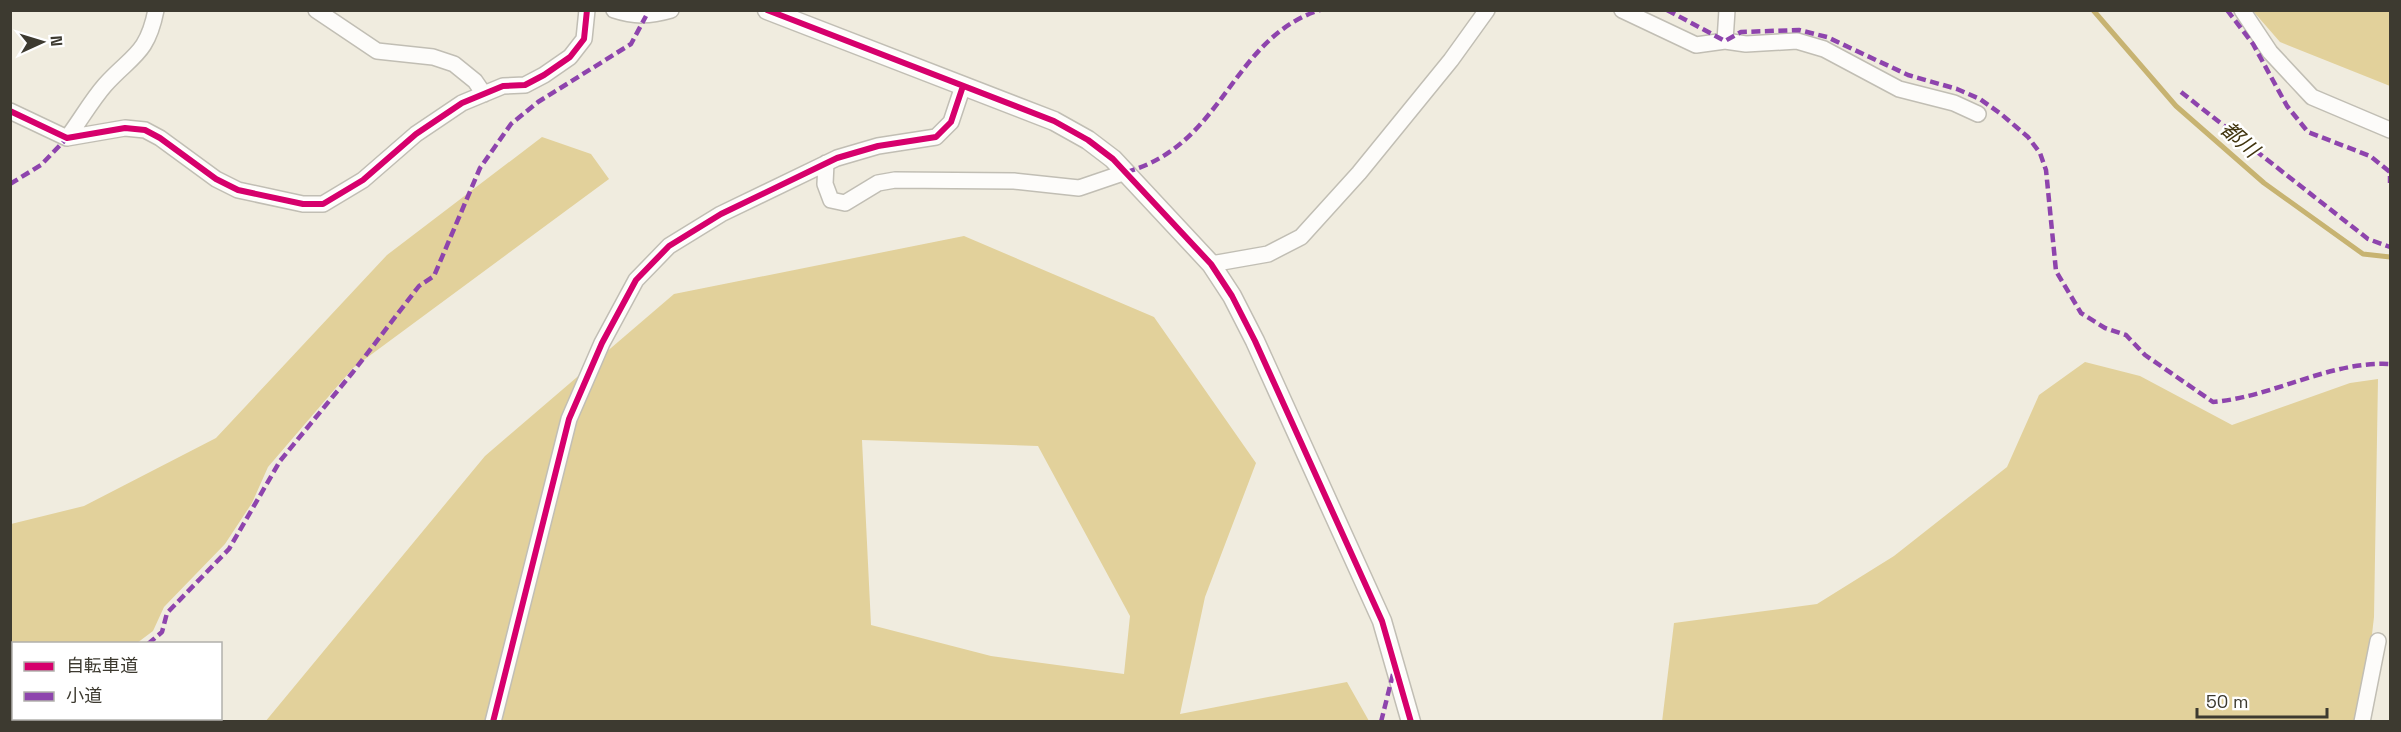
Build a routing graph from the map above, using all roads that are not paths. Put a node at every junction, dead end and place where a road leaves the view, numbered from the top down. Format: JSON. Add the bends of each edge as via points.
{"nodes":[{"id":1,"x":156,"y":10,"type":"edge"},
{"id":2,"x":316,"y":10,"type":"edge"},
{"id":3,"x":588,"y":10,"type":"edge"},
{"id":4,"x":614,"y":10,"type":"edge"},
{"id":5,"x":671,"y":10,"type":"edge"},
{"id":6,"x":767,"y":10,"type":"edge"},
{"id":7,"x":1487,"y":10,"type":"edge"},
{"id":8,"x":1622,"y":10,"type":"edge"},
{"id":9,"x":1728,"y":10,"type":"edge"},
{"id":10,"x":2242,"y":10,"type":"edge"},
{"id":11,"x":1725,"y":41,"type":"junction"},
{"id":12,"x":963,"y":86,"type":"junction"},
{"id":13,"x":484,"y":94,"type":"junction"},
{"id":14,"x":10,"y":111,"type":"edge"},
{"id":15,"x":1978,"y":114,"type":"dead end"},
{"id":16,"x":2391,"y":130,"type":"edge"},
{"id":17,"x":67,"y":138,"type":"junction"},
{"id":18,"x":826,"y":163,"type":"junction"},
{"id":19,"x":1126,"y":172,"type":"junction"},
{"id":20,"x":1211,"y":264,"type":"junction"},
{"id":21,"x":2378,"y":641,"type":"dead end"},
{"id":22,"x":493,"y":722,"type":"edge"},
{"id":23,"x":1412,"y":722,"type":"edge"},
{"id":24,"x":2362,"y":722,"type":"edge"}],
"edges":[{"from":1,"to":17,"type":"street","via":[[144,48],[105,85]]},
{"from":2,"to":13,"type":"street","via":[[377,51],[433,57],[454,64]]},
{"from":3,"to":13,"type":"street","via":[[584,39],[570,57],[525,85],[503,86]]},
{"from":4,"to":5,"type":"street","via":[[639,16]]},
{"from":6,"to":12,"type":"street"},
{"from":7,"to":20,"type":"street","via":[[1451,60],[1301,237],[1268,254]]},
{"from":8,"to":11,"type":"street","via":[[1696,45]]},
{"from":9,"to":11,"type":"street"},
{"from":10,"to":16,"type":"street","via":[[2270,52],[2312,97]]},
{"from":11,"to":15,"type":"street","via":[[1746,44],[1797,40],[1824,49],[1899,89],[1954,103]]},
{"from":12,"to":18,"type":"street","via":[[951,122],[936,137],[878,146]]},
{"from":12,"to":19,"type":"street","via":[[1054,121],[1088,140]]},
{"from":13,"to":17,"type":"street","via":[[462,103],[416,134],[363,180],[322,204],[303,204],[238,190],[145,130],[125,128]]},
{"from":14,"to":17,"type":"street"},
{"from":18,"to":19,"type":"street","via":[[825,184],[831,200],[844,203],[878,183],[895,180],[1014,181],[1079,188]]},
{"from":18,"to":22,"type":"street","via":[[712,219],[669,246],[636,280],[602,343],[569,419]]},
{"from":19,"to":20,"type":"street"},
{"from":20,"to":23,"type":"street","via":[[1255,341],[1382,621]]},
{"from":21,"to":24,"type":"street"}]}
